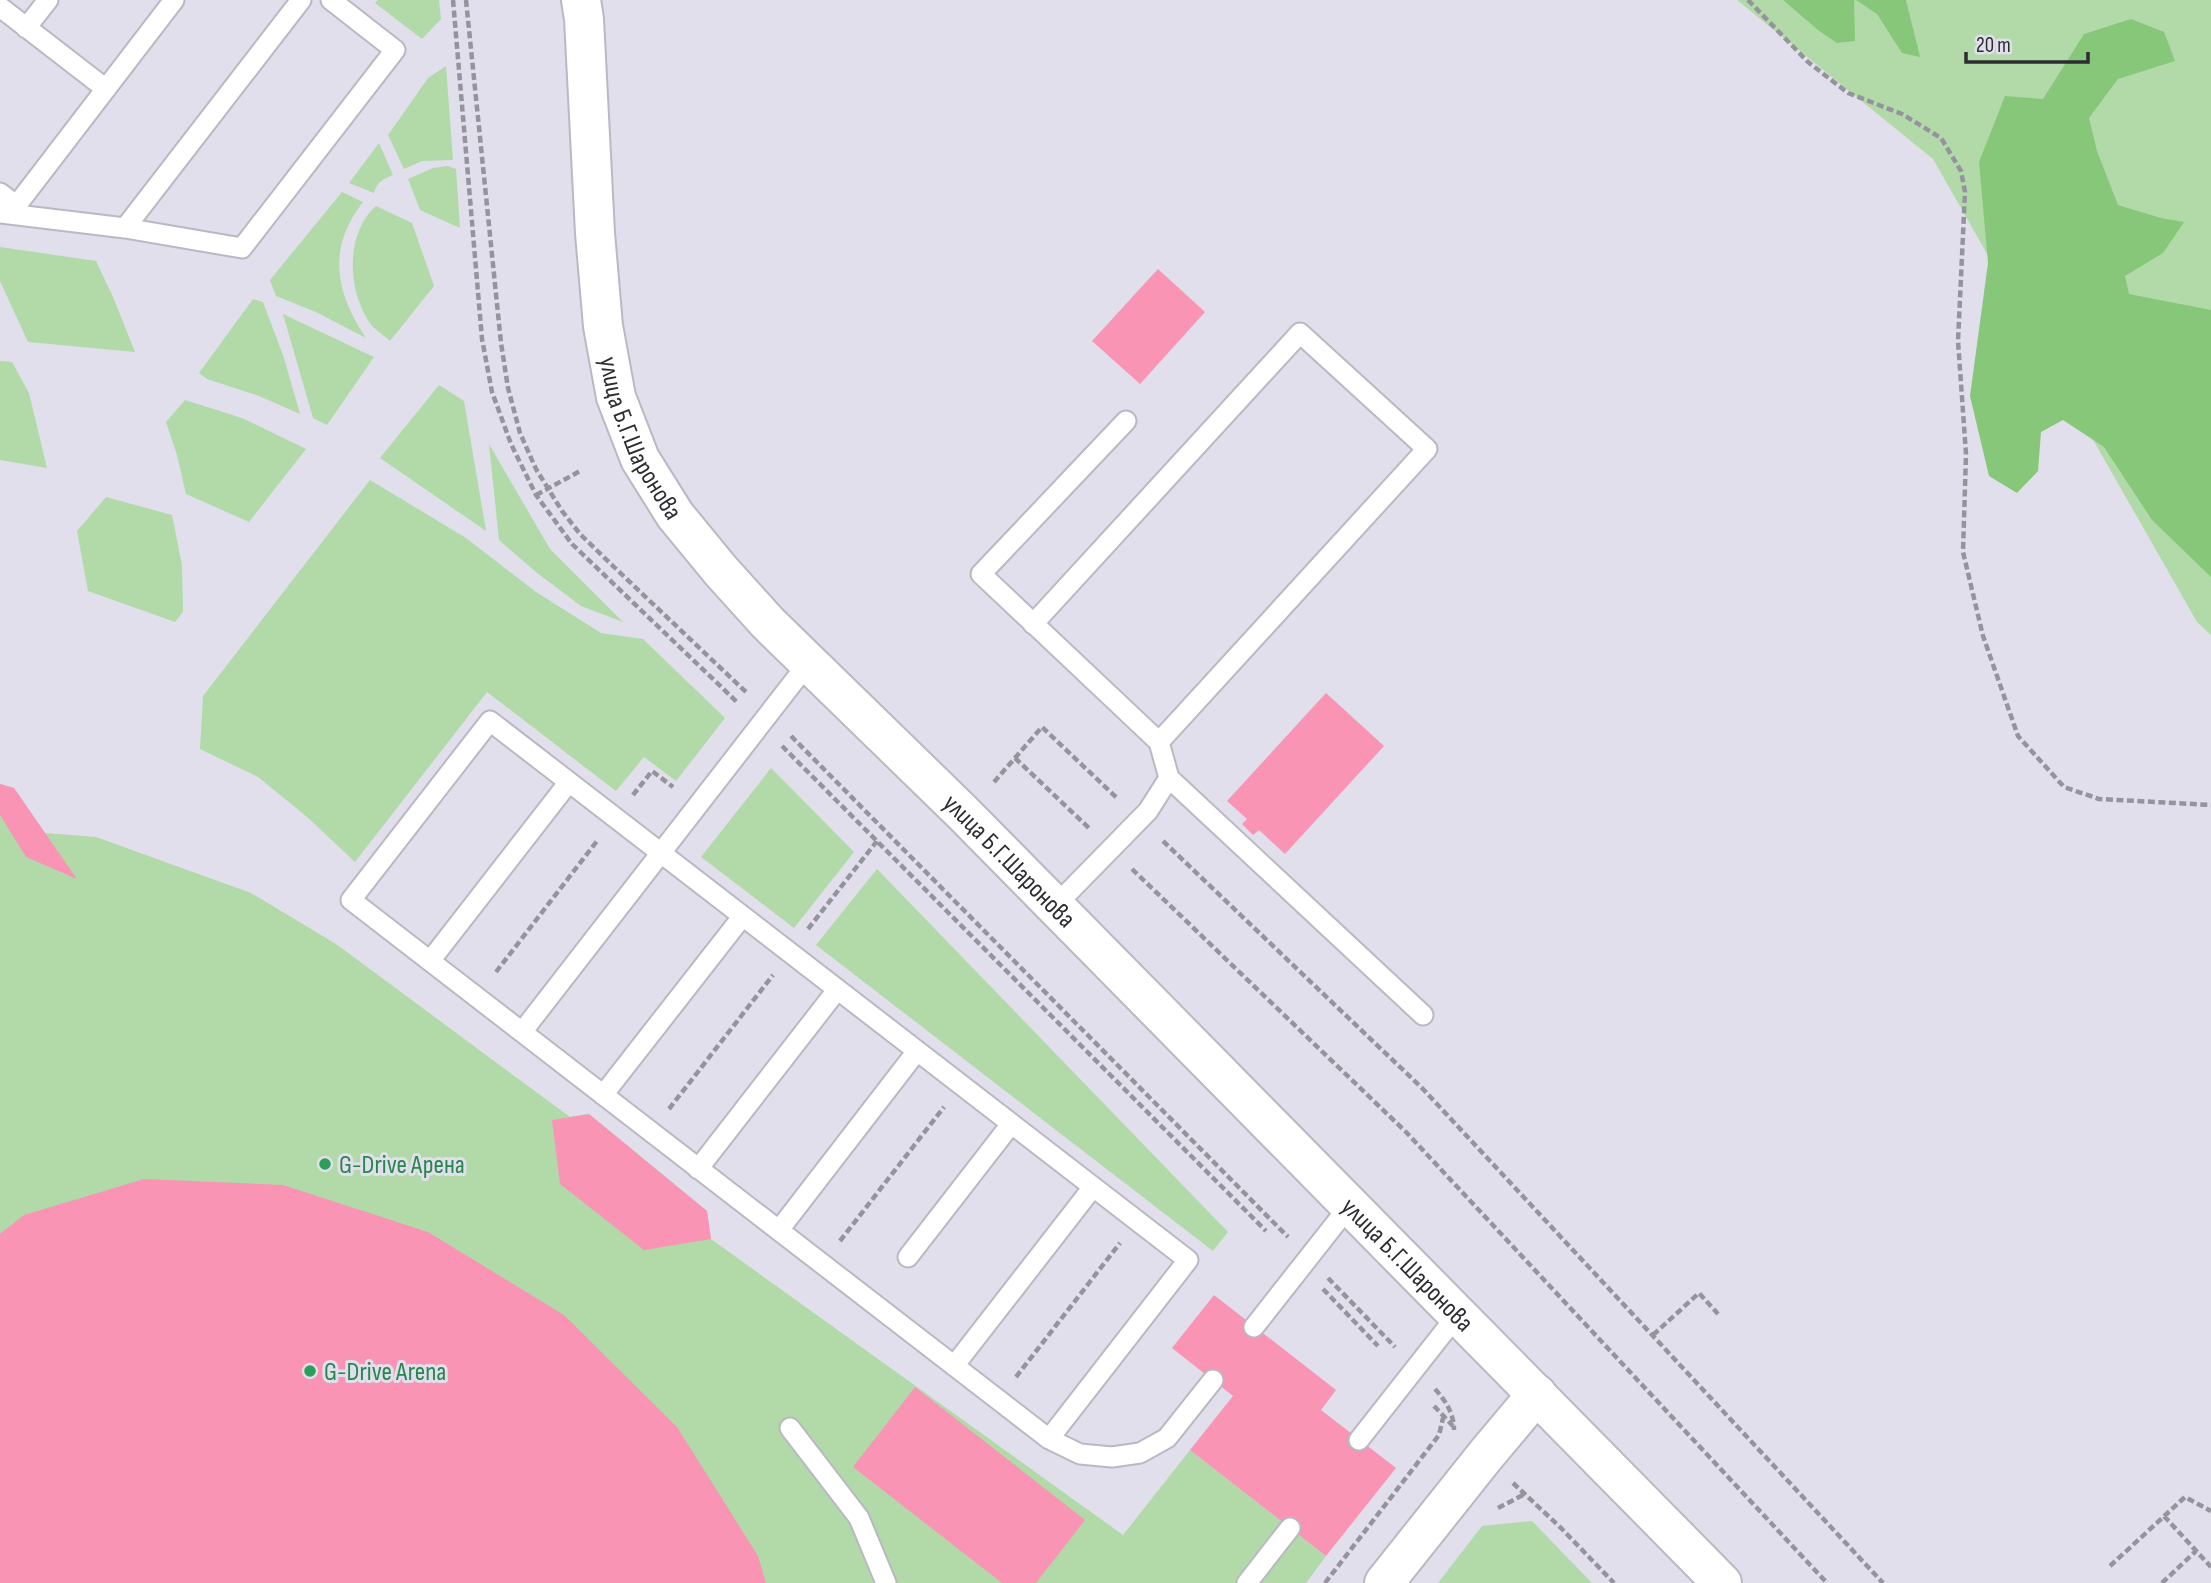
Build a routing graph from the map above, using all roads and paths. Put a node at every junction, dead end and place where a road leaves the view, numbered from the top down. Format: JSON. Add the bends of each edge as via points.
{"nodes":[{"id":1,"x":48,"y":0,"type":"edge"},
{"id":2,"x":174,"y":0,"type":"edge"},
{"id":3,"x":301,"y":0,"type":"edge"},
{"id":4,"x":331,"y":0,"type":"edge"},
{"id":5,"x":453,"y":0,"type":"edge"},
{"id":6,"x":466,"y":0,"type":"edge"},
{"id":7,"x":581,"y":0,"type":"edge"},
{"id":8,"x":1748,"y":0,"type":"edge"},
{"id":9,"x":0,"y":7,"type":"edge"},
{"id":10,"x":26,"y":28,"type":"junction"},
{"id":11,"x":106,"y":89,"type":"junction"},
{"id":12,"x":6,"y":206,"type":"edge"},
{"id":13,"x":125,"y":228,"type":"junction"},
{"id":14,"x":1126,"y":421,"type":"dead end"},
{"id":15,"x":582,"y":470,"type":"dead end"},
{"id":16,"x":547,"y":489,"type":"junction"},
{"id":17,"x":536,"y":495,"type":"junction"},
{"id":18,"x":1033,"y":624,"type":"junction"},
{"id":19,"x":809,"y":663,"type":"junction"},
{"id":20,"x":742,"y":708,"type":"dead end"},
{"id":21,"x":769,"y":714,"type":"junction"},
{"id":22,"x":777,"y":741,"type":"dead end"},
{"id":23,"x":1159,"y":742,"type":"junction"},
{"id":24,"x":1015,"y":758,"type":"junction"},
{"id":25,"x":1169,"y":778,"type":"junction"},
{"id":26,"x":569,"y":782,"type":"junction"},
{"id":27,"x":994,"y":782,"type":"dead end"},
{"id":28,"x":2211,"y":806,"type":"edge"},
{"id":29,"x":1140,"y":819,"type":"junction"},
{"id":30,"x":877,"y":841,"type":"junction"},
{"id":31,"x":1110,"y":849,"type":"junction"},
{"id":32,"x":661,"y":853,"type":"junction"},
{"id":33,"x":1055,"y":906,"type":"junction"},
{"id":34,"x":742,"y":917,"type":"junction"},
{"id":35,"x":790,"y":953,"type":"junction"},
{"id":36,"x":430,"y":961,"type":"junction"},
{"id":37,"x":837,"y":990,"type":"junction"},
{"id":38,"x":1423,"y":1016,"type":"dead end"},
{"id":39,"x":522,"y":1032,"type":"junction"},
{"id":40,"x":917,"y":1051,"type":"junction"},
{"id":41,"x":961,"y":1085,"type":"junction"},
{"id":42,"x":603,"y":1096,"type":"junction"},
{"id":43,"x":1011,"y":1124,"type":"junction"},
{"id":44,"x":651,"y":1132,"type":"junction"},
{"id":45,"x":698,"y":1169,"type":"junction"},
{"id":46,"x":1093,"y":1187,"type":"junction"},
{"id":47,"x":1350,"y":1205,"type":"junction"},
{"id":48,"x":1137,"y":1221,"type":"junction"},
{"id":49,"x":779,"y":1230,"type":"junction"},
{"id":50,"x":1266,"y":1231,"type":"dead end"},
{"id":51,"x":908,"y":1257,"type":"dead end"},
{"id":52,"x":1309,"y":1257,"type":"junction"},
{"id":53,"x":822,"y":1264,"type":"junction"},
{"id":54,"x":1315,"y":1281,"type":"dead end"},
{"id":55,"x":1458,"y":1314,"type":"junction"},
{"id":56,"x":1718,"y":1314,"type":"dead end"},
{"id":57,"x":1254,"y":1327,"type":"dead end"},
{"id":58,"x":1653,"y":1335,"type":"junction"},
{"id":59,"x":1378,"y":1346,"type":"dead end"},
{"id":60,"x":954,"y":1366,"type":"junction"},
{"id":61,"x":1416,"y":1368,"type":"junction"},
{"id":62,"x":1213,"y":1380,"type":"dead end"},
{"id":63,"x":1537,"y":1394,"type":"junction"},
{"id":64,"x":998,"y":1400,"type":"junction"},
{"id":65,"x":1434,"y":1406,"type":"dead end"},
{"id":66,"x":789,"y":1428,"type":"dead end"},
{"id":67,"x":1453,"y":1436,"type":"dead end"},
{"id":68,"x":1049,"y":1439,"type":"junction"},
{"id":69,"x":1359,"y":1440,"type":"dead end"},
{"id":70,"x":1525,"y":1494,"type":"dead end"},
{"id":71,"x":2211,"y":1511,"type":"edge"},
{"id":72,"x":2164,"y":1516,"type":"junction"},
{"id":73,"x":1290,"y":1528,"type":"dead end"},
{"id":74,"x":2196,"y":1551,"type":"junction"},
{"id":75,"x":2110,"y":1566,"type":"dead end"},
{"id":76,"x":2211,"y":1567,"type":"edge"},
{"id":77,"x":886,"y":1583,"type":"edge"},
{"id":78,"x":1248,"y":1583,"type":"edge"},
{"id":79,"x":1325,"y":1583,"type":"edge"},
{"id":80,"x":1384,"y":1583,"type":"edge"},
{"id":81,"x":1614,"y":1583,"type":"edge"},
{"id":82,"x":1721,"y":1583,"type":"edge"},
{"id":83,"x":1827,"y":1583,"type":"edge"},
{"id":84,"x":1883,"y":1583,"type":"edge"},
{"id":85,"x":2162,"y":1583,"type":"edge"}],
"edges":[{"from":1,"to":10,"type":"lane"},
{"from":2,"to":11,"type":"lane"},
{"from":3,"to":13,"type":"lane"},
{"from":4,"to":13,"type":"lane","via":[[395,50],[242,248]]},
{"from":5,"to":17,"type":"path","via":[[482,339],[492,392]]},
{"from":6,"to":16,"type":"path","via":[[500,343],[520,433]]},
{"from":7,"to":19,"type":"main road","name":"улица Б.Г.Шаронова","via":[[602,313],[616,397],[640,458],[675,515]]},
{"from":8,"to":28,"type":"path","via":[[1808,62],[1848,93],[1902,114],[1941,138],[1961,171],[1965,192],[1958,341],[1966,454],[1963,552],[1983,636],[2018,736],[2064,787],[2099,799]]},
{"from":9,"to":10,"type":"lane"},
{"from":10,"to":11,"type":"lane"},
{"from":11,"to":12,"type":"lane"},
{"from":12,"to":13,"type":"lane"},
{"from":14,"to":18,"type":"lane","via":[[981,574]]},
{"from":15,"to":16,"type":"path"},
{"from":16,"to":17,"type":"path"},
{"from":16,"to":21,"type":"path","via":[[580,534]]},
{"from":17,"to":20,"type":"path","via":[[572,544]]},
{"from":18,"to":23,"type":"lane"},
{"from":18,"to":23,"type":"lane","via":[[1300,333],[1427,449]]},
{"from":19,"to":21,"type":"lane"},
{"from":19,"to":33,"type":"main road","name":"улица Б.Г.Шаронова"},
{"from":21,"to":32,"type":"lane"},
{"from":21,"to":52,"type":"path"},
{"from":22,"to":30,"type":"path"},
{"from":23,"to":25,"type":"lane"},
{"from":24,"to":27,"type":"path"},
{"from":24,"to":29,"type":"path","via":[[1042,727]]},
{"from":24,"to":31,"type":"path"},
{"from":25,"to":29,"type":"lane"},
{"from":25,"to":38,"type":"lane"},
{"from":26,"to":32,"type":"lane"},
{"from":26,"to":36,"type":"lane"},
{"from":26,"to":36,"type":"lane","via":[[490,721],[351,900]]},
{"from":29,"to":31,"type":"lane"},
{"from":29,"to":58,"type":"path","via":[[1423,1089]]},
{"from":30,"to":35,"type":"path"},
{"from":30,"to":50,"type":"path"},
{"from":31,"to":33,"type":"lane"},
{"from":31,"to":83,"type":"path","via":[[1406,1132]]},
{"from":32,"to":34,"type":"lane"},
{"from":32,"to":39,"type":"lane"},
{"from":33,"to":47,"type":"main road","name":"улица Б.Г.Шаронова"},
{"from":34,"to":35,"type":"lane"},
{"from":34,"to":42,"type":"lane"},
{"from":35,"to":37,"type":"lane"},
{"from":35,"to":44,"type":"path"},
{"from":36,"to":39,"type":"lane"},
{"from":37,"to":40,"type":"lane"},
{"from":37,"to":45,"type":"lane"},
{"from":39,"to":42,"type":"lane"},
{"from":40,"to":41,"type":"lane"},
{"from":40,"to":49,"type":"lane"},
{"from":41,"to":43,"type":"lane"},
{"from":41,"to":53,"type":"path"},
{"from":42,"to":44,"type":"lane"},
{"from":43,"to":46,"type":"lane"},
{"from":43,"to":51,"type":"lane"},
{"from":44,"to":45,"type":"lane"},
{"from":45,"to":49,"type":"lane"},
{"from":46,"to":48,"type":"lane"},
{"from":46,"to":60,"type":"lane"},
{"from":47,"to":52,"type":"lane"},
{"from":47,"to":55,"type":"main road","name":"улица Б.Г.Шаронова"},
{"from":48,"to":64,"type":"path"},
{"from":48,"to":68,"type":"lane","via":[[1188,1260]]},
{"from":49,"to":53,"type":"lane"},
{"from":52,"to":57,"type":"lane"},
{"from":52,"to":61,"type":"path"},
{"from":53,"to":60,"type":"lane"},
{"from":54,"to":59,"type":"path"},
{"from":55,"to":61,"type":"lane"},
{"from":55,"to":63,"type":"main road","name":"улица Б.Г.Шаронова"},
{"from":56,"to":58,"type":"path","via":[[1699,1293]]},
{"from":58,"to":84,"type":"path"},
{"from":60,"to":64,"type":"lane"},
{"from":61,"to":67,"type":"path","via":[[1444,1398],[1453,1417]]},
{"from":61,"to":69,"type":"lane"},
{"from":62,"to":68,"type":"lane","via":[[1167,1438],[1140,1453],[1112,1457],[1080,1454]]},
{"from":63,"to":80,"type":"main road"},
{"from":63,"to":82,"type":"main road","name":"улица Б.Г.Шаронова"},
{"from":64,"to":68,"type":"lane"},
{"from":65,"to":79,"type":"path","via":[[1443,1417],[1439,1435]]},
{"from":66,"to":77,"type":"lane","via":[[859,1518]]},
{"from":70,"to":81,"type":"path"},
{"from":71,"to":72,"type":"path","via":[[2186,1497]]},
{"from":72,"to":74,"type":"path"},
{"from":72,"to":75,"type":"path"},
{"from":73,"to":78,"type":"lane"},
{"from":74,"to":76,"type":"path"},
{"from":74,"to":85,"type":"path"}]}
